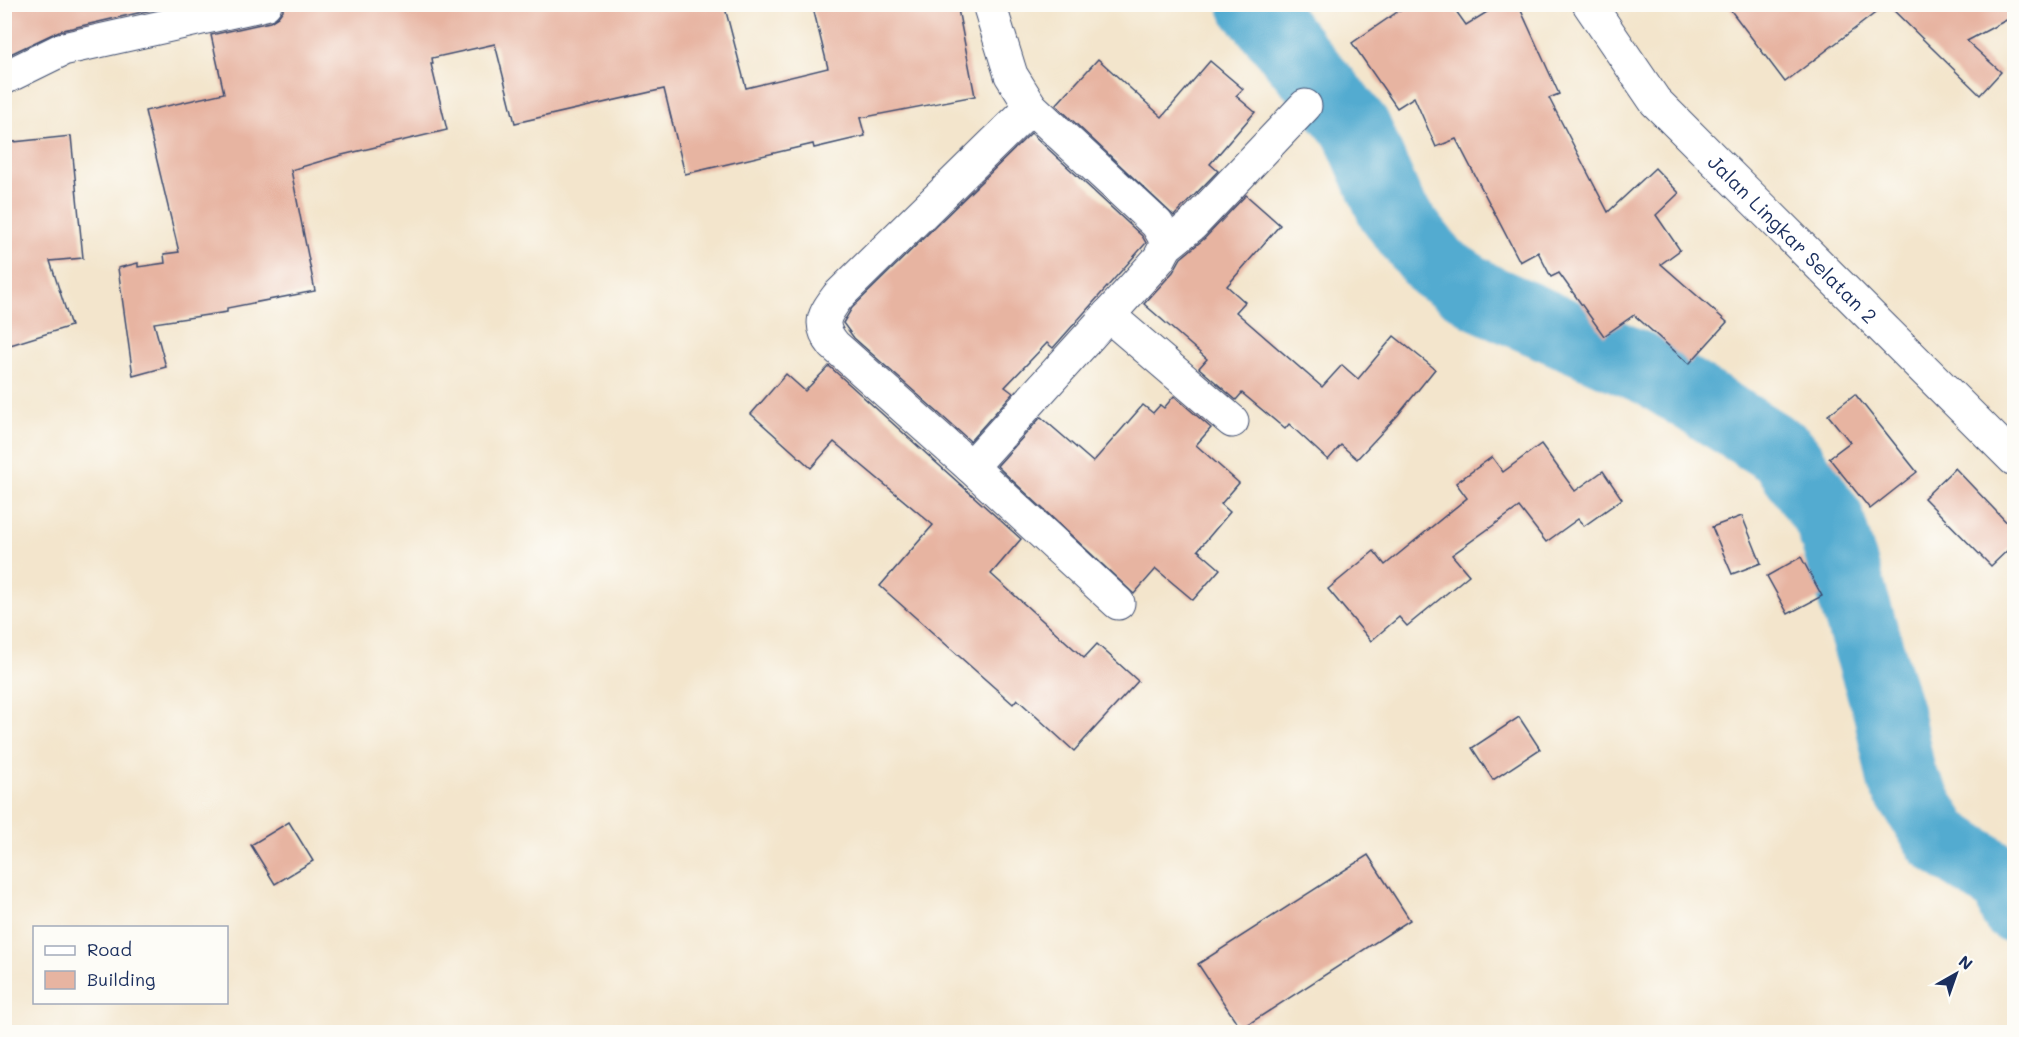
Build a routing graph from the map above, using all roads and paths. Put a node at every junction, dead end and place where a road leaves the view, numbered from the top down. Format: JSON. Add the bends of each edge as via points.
{"nodes":[{"id":1,"x":265,"y":4,"type":"edge"},
{"id":2,"x":989,"y":4,"type":"edge"},
{"id":3,"x":1589,"y":4,"type":"edge"},
{"id":4,"x":4,"y":78,"type":"edge"},
{"id":5,"x":1305,"y":106,"type":"dead end"},
{"id":6,"x":1031,"y":107,"type":"junction"},
{"id":7,"x":1166,"y":246,"type":"junction"},
{"id":8,"x":1108,"y":315,"type":"junction"},
{"id":9,"x":1232,"y":421,"type":"dead end"},
{"id":10,"x":2014,"y":459,"type":"edge"},
{"id":11,"x":971,"y":467,"type":"junction"},
{"id":12,"x":1118,"y":603,"type":"dead end"}],
"edges":[{"from":1,"to":4,"type":"main road","via":[[63,49]]},
{"from":2,"to":6,"type":"main road","via":[[1011,75]]},
{"from":3,"to":10,"type":"main road","name":"Jalan Lingkar Selatan 2","via":[[1655,101]]},
{"from":5,"to":7,"type":"main road","via":[[1192,225]]},
{"from":6,"to":7,"type":"main road","via":[[1157,224]]},
{"from":6,"to":11,"type":"main road","via":[[838,296],[824,315],[824,326],[834,345]]},
{"from":7,"to":8,"type":"main road","via":[[1159,259]]},
{"from":8,"to":9,"type":"main road"},
{"from":8,"to":11,"type":"main road"},
{"from":11,"to":12,"type":"main road"}]}
